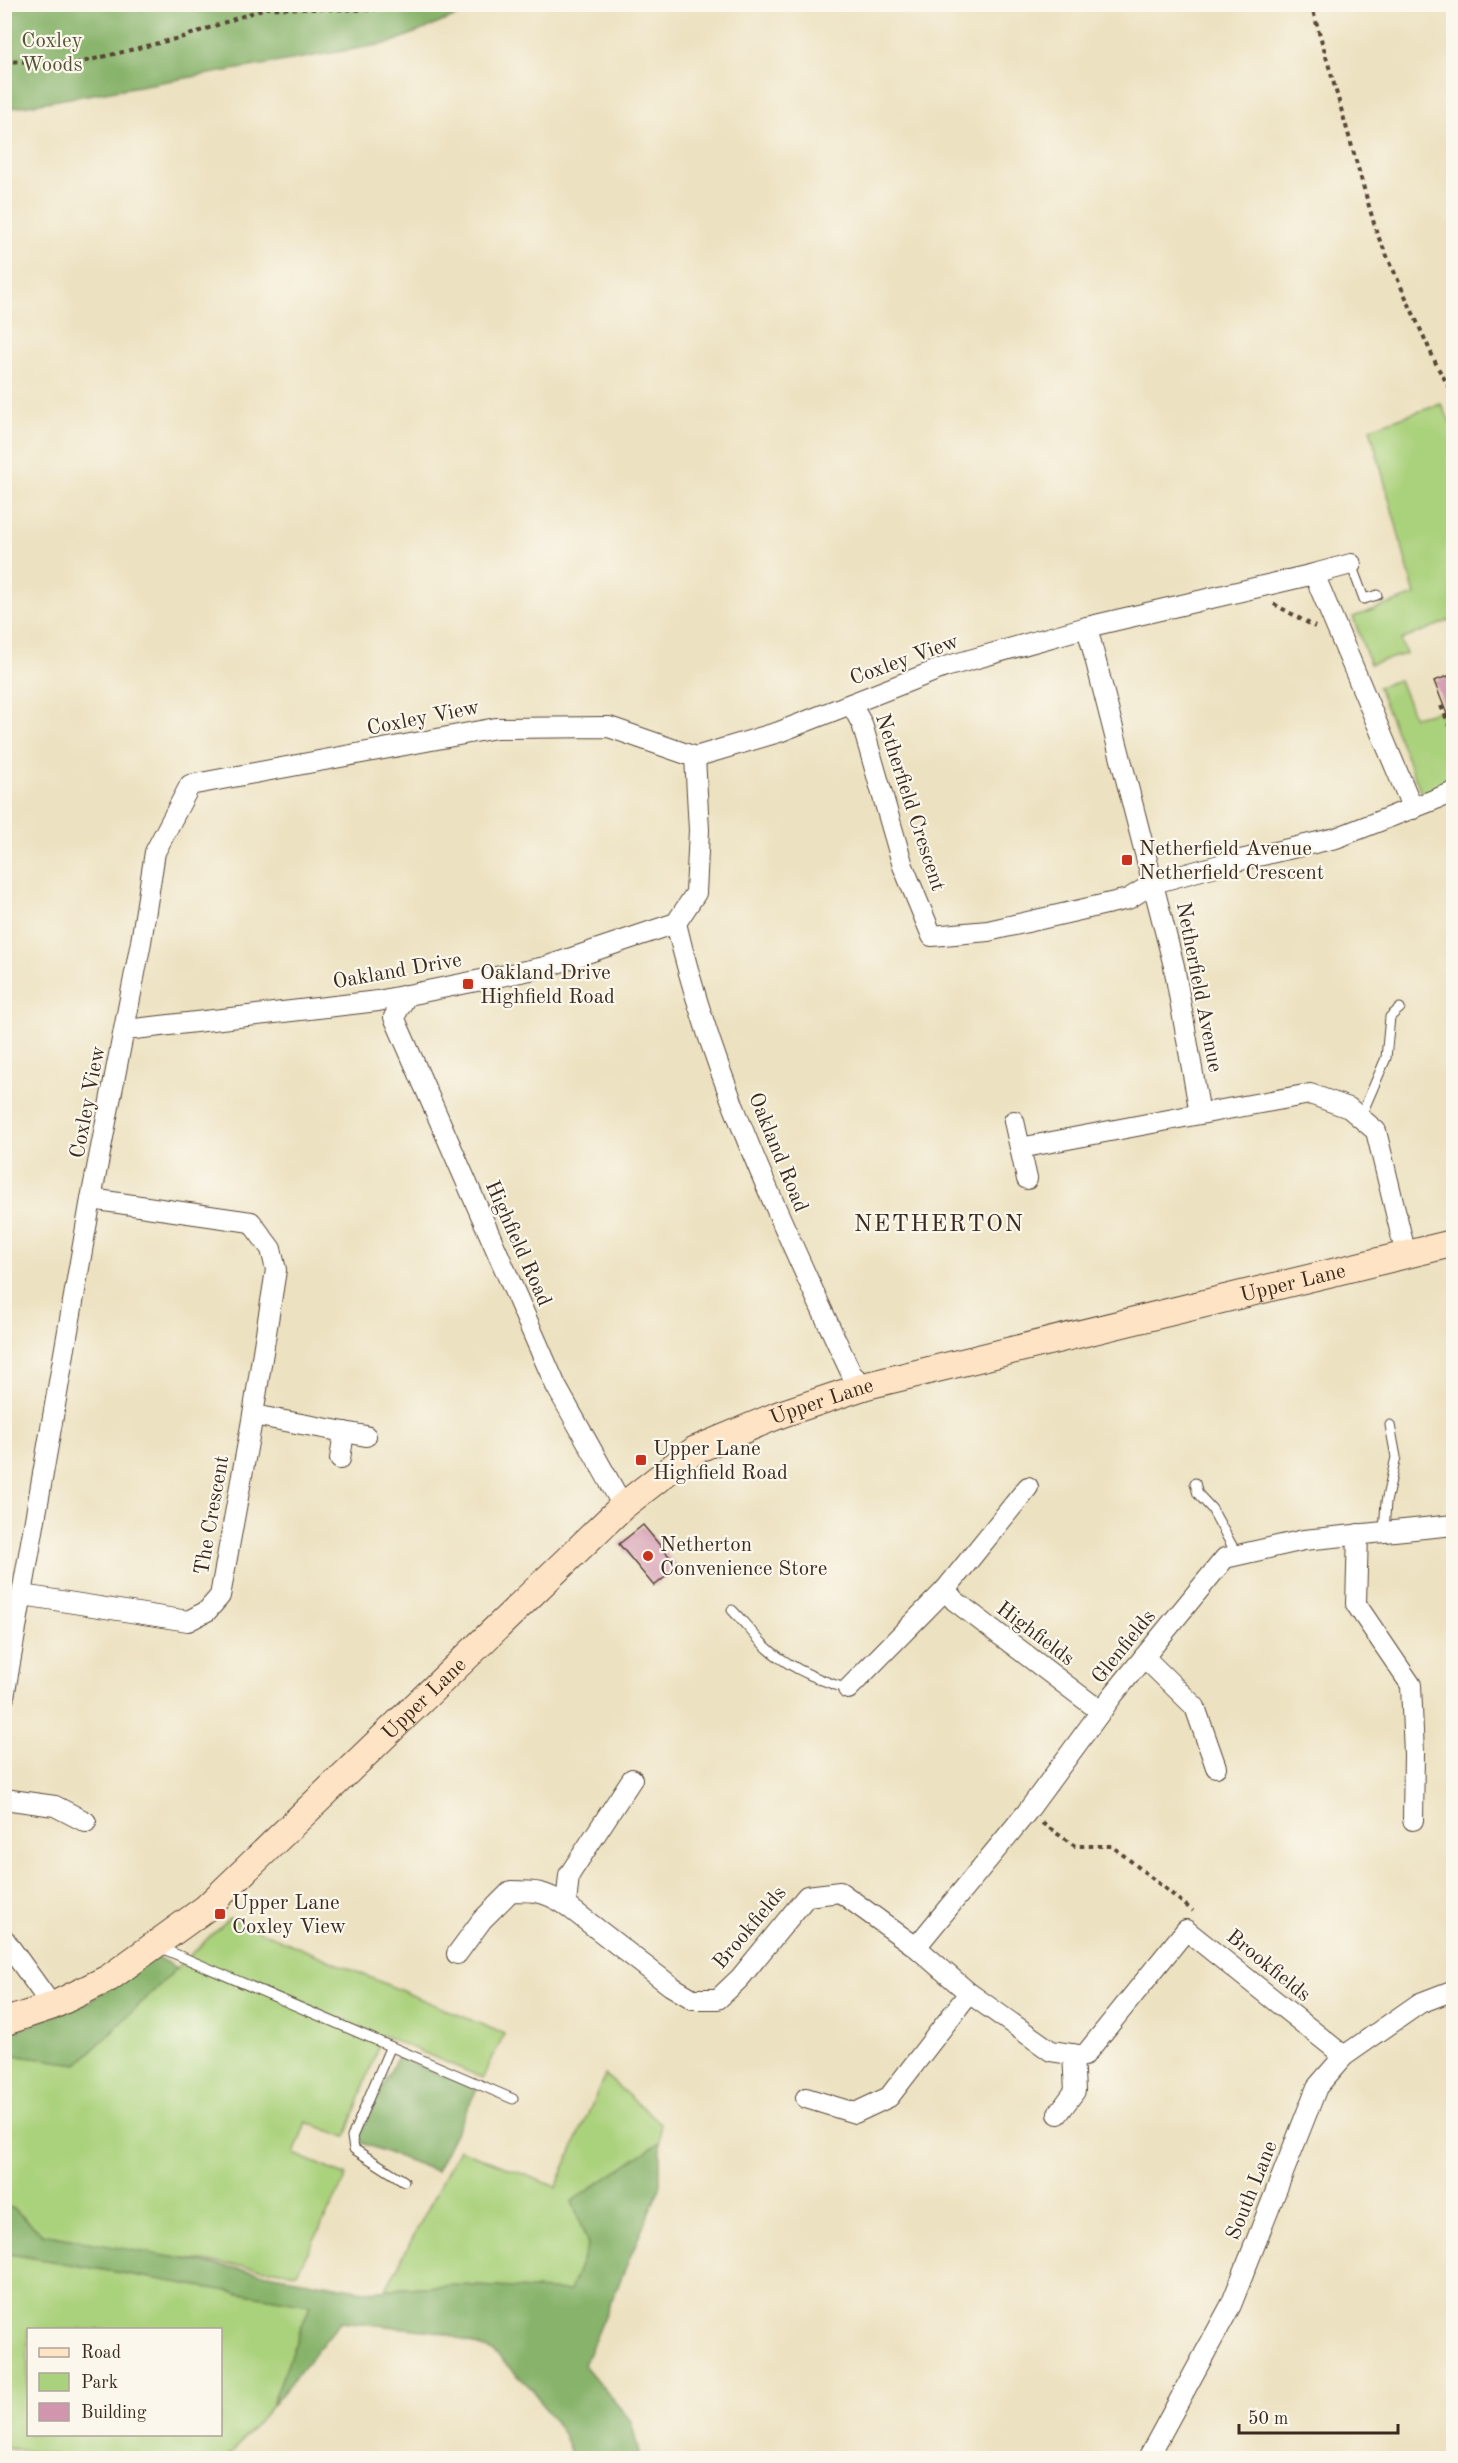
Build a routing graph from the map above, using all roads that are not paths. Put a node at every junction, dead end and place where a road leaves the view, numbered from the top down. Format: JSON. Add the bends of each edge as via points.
{"nodes":[{"id":1,"x":1351,"y":564,"type":"joint"},
{"id":2,"x":1314,"y":574,"type":"junction"},
{"id":3,"x":1377,"y":595,"type":"dead end"},
{"id":4,"x":1087,"y":627,"type":"junction"},
{"id":5,"x":851,"y":704,"type":"junction"},
{"id":6,"x":695,"y":756,"type":"junction"},
{"id":7,"x":1454,"y":792,"type":"edge"},
{"id":8,"x":1413,"y":809,"type":"junction"},
{"id":9,"x":1154,"y":883,"type":"junction"},
{"id":10,"x":676,"y":923,"type":"junction"},
{"id":11,"x":407,"y":995,"type":"junction"},
{"id":12,"x":1400,"y":1008,"type":"dead end"},
{"id":13,"x":126,"y":1030,"type":"junction"},
{"id":14,"x":1200,"y":1113,"type":"junction"},
{"id":15,"x":1360,"y":1118,"type":"junction"},
{"id":16,"x":1014,"y":1121,"type":"dead end"},
{"id":17,"x":1020,"y":1148,"type":"junction"},
{"id":18,"x":1027,"y":1179,"type":"dead end"},
{"id":19,"x":92,"y":1199,"type":"junction"},
{"id":20,"x":1454,"y":1243,"type":"edge"},
{"id":21,"x":1406,"y":1255,"type":"junction"},
{"id":22,"x":865,"y":1386,"type":"junction"},
{"id":23,"x":253,"y":1415,"type":"junction"},
{"id":24,"x":1390,"y":1425,"type":"dead end"},
{"id":25,"x":345,"y":1432,"type":"junction"},
{"id":26,"x":366,"y":1436,"type":"dead end"},
{"id":27,"x":340,"y":1459,"type":"dead end"},
{"id":28,"x":1195,"y":1483,"type":"dead end"},
{"id":29,"x":1028,"y":1487,"type":"dead end"},
{"id":30,"x":623,"y":1506,"type":"junction"},
{"id":31,"x":1454,"y":1525,"type":"edge"},
{"id":32,"x":1384,"y":1530,"type":"junction"},
{"id":33,"x":1358,"y":1534,"type":"junction"},
{"id":34,"x":1237,"y":1555,"type":"junction"},
{"id":35,"x":945,"y":1590,"type":"junction"},
{"id":36,"x":23,"y":1595,"type":"junction"},
{"id":37,"x":732,"y":1610,"type":"dead end"},
{"id":38,"x":1144,"y":1657,"type":"junction"},
{"id":39,"x":848,"y":1689,"type":"joint"},
{"id":40,"x":4,"y":1697,"type":"edge"},
{"id":41,"x":1103,"y":1709,"type":"junction"},
{"id":42,"x":1216,"y":1767,"type":"dead end"},
{"id":43,"x":632,"y":1779,"type":"dead end"},
{"id":44,"x":4,"y":1799,"type":"edge"},
{"id":45,"x":1413,"y":1820,"type":"dead end"},
{"id":46,"x":86,"y":1822,"type":"dead end"},
{"id":47,"x":566,"y":1905,"type":"junction"},
{"id":48,"x":4,"y":1939,"type":"edge"},
{"id":49,"x":154,"y":1945,"type":"junction"},
{"id":50,"x":916,"y":1947,"type":"junction"},
{"id":51,"x":457,"y":1954,"type":"dead end"},
{"id":52,"x":1454,"y":1990,"type":"edge"},
{"id":53,"x":969,"y":1993,"type":"junction"},
{"id":54,"x":52,"y":2006,"type":"junction"},
{"id":55,"x":4,"y":2022,"type":"edge"},
{"id":56,"x":390,"y":2048,"type":"junction"},
{"id":57,"x":1073,"y":2054,"type":"junction"},
{"id":58,"x":1344,"y":2056,"type":"junction"},
{"id":59,"x":806,"y":2098,"type":"dead end"},
{"id":60,"x":513,"y":2099,"type":"dead end"},
{"id":61,"x":1058,"y":2114,"type":"dead end"},
{"id":62,"x":404,"y":2181,"type":"dead end"},
{"id":63,"x":1148,"y":2458,"type":"edge"}],
"edges":[{"from":1,"to":2,"type":"street","name":"Coxley View"},
{"from":1,"to":3,"type":"lane","via":[[1364,599]]},
{"from":2,"to":4,"type":"street","name":"Coxley View"},
{"from":2,"to":8,"type":"street"},
{"from":4,"to":5,"type":"street","name":"Coxley View","via":[[945,667]]},
{"from":4,"to":9,"type":"street","name":"Netherfield Avenue"},
{"from":5,"to":6,"type":"street","name":"Coxley View","via":[[779,732]]},
{"from":5,"to":9,"type":"street","name":"Netherfield Crescent","via":[[862,724],[903,866],[932,936],[988,930],[1128,899]]},
{"from":6,"to":10,"type":"street","via":[[699,830],[696,893]]},
{"from":6,"to":13,"type":"street","name":"Coxley View","via":[[609,727],[496,728],[190,785],[155,852]]},
{"from":7,"to":8,"type":"street"},
{"from":8,"to":9,"type":"street","via":[[1336,838]]},
{"from":9,"to":14,"type":"street","name":"Netherfield Avenue","via":[[1174,966]]},
{"from":10,"to":11,"type":"street","name":"Oakland Drive","via":[[545,967]]},
{"from":10,"to":22,"type":"street","name":"Oakland Road","via":[[712,1048],[772,1204],[852,1375]]},
{"from":11,"to":13,"type":"street","name":"Oakland Drive"},
{"from":11,"to":30,"type":"street","name":"Highfield Road","via":[[394,1017],[556,1386]]},
{"from":12,"to":15,"type":"lane","via":[[1390,1017],[1386,1058]]},
{"from":13,"to":19,"type":"street","name":"Coxley View"},
{"from":14,"to":15,"type":"street","via":[[1310,1094],[1349,1108]]},
{"from":14,"to":17,"type":"street"},
{"from":15,"to":21,"type":"street","via":[[1376,1131]]},
{"from":16,"to":17,"type":"street"},
{"from":17,"to":18,"type":"street"},
{"from":19,"to":23,"type":"street","name":"The Crescent","via":[[251,1222],[271,1249],[276,1270]]},
{"from":19,"to":36,"type":"street","name":"Coxley View"},
{"from":20,"to":21,"type":"main road","name":"Upper Lane"},
{"from":21,"to":22,"type":"main road","name":"Upper Lane"},
{"from":22,"to":30,"type":"main road","name":"Upper Lane","via":[[781,1413],[695,1450]]},
{"from":23,"to":25,"type":"street"},
{"from":23,"to":36,"type":"street","name":"The Crescent","via":[[220,1596],[207,1611],[188,1621]]},
{"from":24,"to":32,"type":"lane","via":[[1396,1457]]},
{"from":25,"to":26,"type":"street"},
{"from":25,"to":27,"type":"street"},
{"from":28,"to":34,"type":"lane"},
{"from":29,"to":35,"type":"street"},
{"from":30,"to":49,"type":"main road","name":"Upper Lane","via":[[206,1908]]},
{"from":31,"to":32,"type":"street","name":"Glenfields"},
{"from":32,"to":33,"type":"street","name":"Glenfields"},
{"from":33,"to":34,"type":"street","name":"Glenfields","via":[[1304,1540]]},
{"from":33,"to":45,"type":"street","via":[[1356,1604],[1411,1685]]},
{"from":34,"to":38,"type":"street","name":"Glenfields","via":[[1225,1557]]},
{"from":35,"to":39,"type":"street"},
{"from":35,"to":41,"type":"street","name":"Highfields","via":[[1011,1645],[1090,1704]]},
{"from":36,"to":40,"type":"street","name":"Coxley View"},
{"from":37,"to":39,"type":"lane","via":[[788,1663]]},
{"from":38,"to":41,"type":"street","name":"Glenfields"},
{"from":38,"to":42,"type":"street","via":[[1195,1707]]},
{"from":41,"to":50,"type":"street","name":"Glenfields","via":[[1027,1812]]},
{"from":43,"to":47,"type":"street","via":[[569,1875]]},
{"from":44,"to":46,"type":"street","via":[[55,1806]]},
{"from":47,"to":50,"type":"street","name":"Brookfields","via":[[693,1999],[718,1999],[807,1896],[840,1892]]},
{"from":47,"to":51,"type":"street","name":"Brookfields","via":[[548,1893],[511,1891],[482,1920]]},
{"from":48,"to":54,"type":"street"},
{"from":49,"to":54,"type":"main road","name":"Upper Lane","via":[[109,1978]]},
{"from":49,"to":56,"type":"lane"},
{"from":50,"to":53,"type":"street","name":"Brookfields"},
{"from":52,"to":58,"type":"street","name":"South Lane","via":[[1420,2003]]},
{"from":53,"to":57,"type":"street","name":"Brookfields","via":[[1051,2052]]},
{"from":53,"to":59,"type":"street","via":[[888,2097],[855,2113]]},
{"from":54,"to":55,"type":"main road","name":"Upper Lane"},
{"from":56,"to":60,"type":"lane"},
{"from":56,"to":62,"type":"lane","via":[[352,2137],[354,2150]]},
{"from":57,"to":58,"type":"street","name":"Brookfields","via":[[1084,2056],[1186,1930]]},
{"from":57,"to":61,"type":"street","via":[[1075,2091]]},
{"from":58,"to":63,"type":"street","name":"South Lane","via":[[1317,2087],[1231,2305]]}]}
